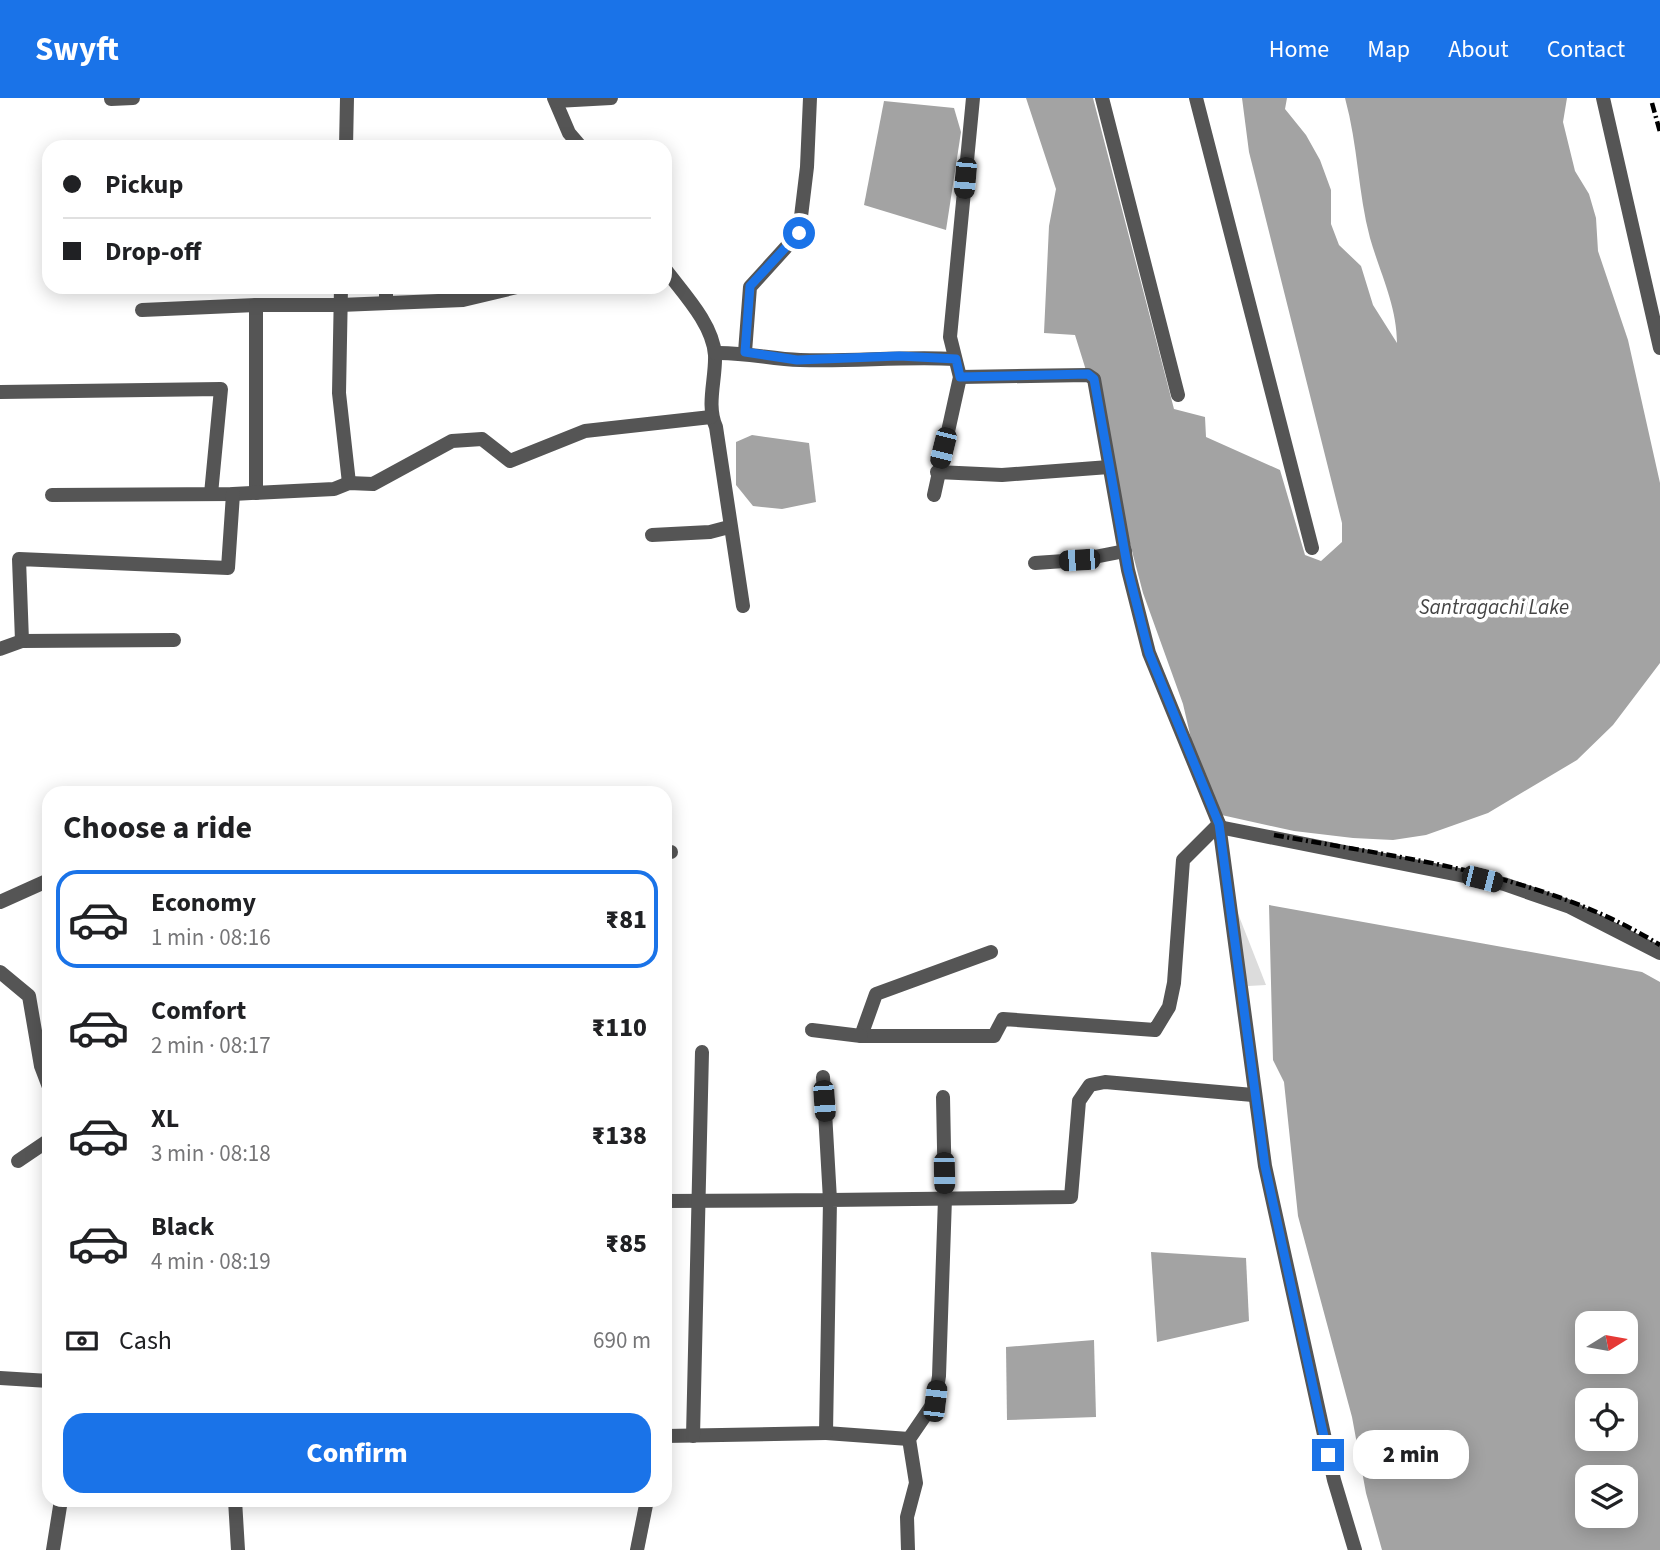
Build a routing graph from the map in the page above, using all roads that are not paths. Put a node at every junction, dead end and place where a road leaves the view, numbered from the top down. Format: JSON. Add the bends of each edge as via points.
{"nodes":[{"id":1,"x":133,"y":98,"type":"edge"},
{"id":2,"x":347,"y":98,"type":"edge"},
{"id":3,"x":611,"y":98,"type":"edge"},
{"id":4,"x":810,"y":98,"type":"edge"},
{"id":5,"x":973,"y":98,"type":"edge"},
{"id":6,"x":1102,"y":98,"type":"edge"},
{"id":7,"x":1196,"y":98,"type":"edge"},
{"id":8,"x":1604,"y":98,"type":"edge"},
{"id":9,"x":111,"y":99,"type":"edge"},
{"id":10,"x":555,"y":100,"type":"edge"},
{"id":11,"x":346,"y":140,"type":"edge"},
{"id":12,"x":575,"y":140,"type":"edge"},
{"id":13,"x":672,"y":280,"type":"edge"},
{"id":14,"x":341,"y":294,"type":"edge"},
{"id":15,"x":386,"y":294,"type":"edge"},
{"id":16,"x":463,"y":294,"type":"edge"},
{"id":17,"x":386,"y":303,"type":"junction"},
{"id":18,"x":256,"y":305,"type":"junction"},
{"id":19,"x":340,"y":305,"type":"junction"},
{"id":20,"x":142,"y":310,"type":"dead end"},
{"id":21,"x":1660,"y":348,"type":"edge"},
{"id":22,"x":745,"y":352,"type":"junction"},
{"id":23,"x":715,"y":353,"type":"junction"},
{"id":24,"x":956,"y":359,"type":"junction"},
{"id":25,"x":960,"y":377,"type":"junction"},
{"id":26,"x":0,"y":392,"type":"edge"},
{"id":27,"x":1178,"y":395,"type":"dead end"},
{"id":28,"x":711,"y":417,"type":"junction"},
{"id":29,"x":1109,"y":467,"type":"junction"},
{"id":30,"x":937,"y":472,"type":"junction"},
{"id":31,"x":349,"y":484,"type":"junction"},
{"id":32,"x":256,"y":493,"type":"junction"},
{"id":33,"x":211,"y":494,"type":"junction"},
{"id":34,"x":233,"y":494,"type":"junction"},
{"id":35,"x":52,"y":495,"type":"dead end"},
{"id":36,"x":934,"y":495,"type":"dead end"},
{"id":37,"x":729,"y":527,"type":"junction"},
{"id":38,"x":652,"y":535,"type":"dead end"},
{"id":39,"x":1312,"y":548,"type":"dead end"},
{"id":40,"x":1125,"y":551,"type":"junction"},
{"id":41,"x":1035,"y":563,"type":"dead end"},
{"id":42,"x":743,"y":606,"type":"dead end"},
{"id":43,"x":174,"y":640,"type":"dead end"},
{"id":44,"x":22,"y":641,"type":"junction"},
{"id":45,"x":0,"y":649,"type":"edge"},
{"id":46,"x":1219,"y":825,"type":"junction"},
{"id":47,"x":42,"y":883,"type":"edge"},
{"id":48,"x":0,"y":902,"type":"edge"},
{"id":49,"x":991,"y":951,"type":"dead end"},
{"id":50,"x":1660,"y":953,"type":"edge"},
{"id":51,"x":0,"y":972,"type":"edge"},
{"id":52,"x":812,"y":1030,"type":"dead end"},
{"id":53,"x":861,"y":1036,"type":"junction"},
{"id":54,"x":702,"y":1052,"type":"dead end"},
{"id":55,"x":42,"y":1069,"type":"edge"},
{"id":56,"x":822,"y":1077,"type":"dead end"},
{"id":57,"x":1253,"y":1095,"type":"junction"},
{"id":58,"x":943,"y":1097,"type":"dead end"},
{"id":59,"x":42,"y":1145,"type":"edge"},
{"id":60,"x":18,"y":1161,"type":"dead end"},
{"id":61,"x":945,"y":1198,"type":"junction"},
{"id":62,"x":698,"y":1200,"type":"junction"},
{"id":63,"x":830,"y":1200,"type":"junction"},
{"id":64,"x":672,"y":1201,"type":"edge"},
{"id":65,"x":0,"y":1378,"type":"edge"},
{"id":66,"x":42,"y":1381,"type":"edge"},
{"id":67,"x":826,"y":1433,"type":"junction"},
{"id":68,"x":672,"y":1436,"type":"edge"},
{"id":69,"x":693,"y":1436,"type":"junction"},
{"id":70,"x":909,"y":1439,"type":"junction"},
{"id":71,"x":60,"y":1507,"type":"edge"},
{"id":72,"x":235,"y":1507,"type":"edge"},
{"id":73,"x":646,"y":1507,"type":"edge"},
{"id":74,"x":53,"y":1550,"type":"edge"},
{"id":75,"x":238,"y":1550,"type":"edge"},
{"id":76,"x":637,"y":1550,"type":"edge"},
{"id":77,"x":908,"y":1550,"type":"edge"},
{"id":78,"x":1355,"y":1550,"type":"edge"}],
"edges":[{"from":1,"to":9,"type":"street"},
{"from":2,"to":11,"type":"street"},
{"from":3,"to":10,"type":"street"},
{"from":4,"to":22,"type":"street","via":[[799,233],[750,286]]},
{"from":5,"to":24,"type":"street","via":[[950,337]]},
{"from":6,"to":27,"type":"street"},
{"from":7,"to":39,"type":"street"},
{"from":8,"to":21,"type":"street"},
{"from":10,"to":12,"type":"street"},
{"from":13,"to":23,"type":"street","via":[[706,328]]},
{"from":14,"to":19,"type":"street"},
{"from":15,"to":17,"type":"street"},
{"from":16,"to":17,"type":"street"},
{"from":17,"to":19,"type":"street"},
{"from":18,"to":19,"type":"street"},
{"from":18,"to":20,"type":"street"},
{"from":18,"to":32,"type":"street"},
{"from":19,"to":31,"type":"street","via":[[339,393]]},
{"from":22,"to":23,"type":"street"},
{"from":22,"to":24,"type":"street","via":[[797,360]]},
{"from":23,"to":28,"type":"street"},
{"from":24,"to":25,"type":"street"},
{"from":25,"to":29,"type":"street","via":[[1088,374],[1094,379]]},
{"from":25,"to":30,"type":"street"},
{"from":26,"to":33,"type":"street","via":[[221,389]]},
{"from":28,"to":31,"type":"street","via":[[585,431],[510,461],[482,439],[452,441],[373,484]]},
{"from":28,"to":37,"type":"street"},
{"from":29,"to":30,"type":"street","via":[[1002,475]]},
{"from":29,"to":40,"type":"street"},
{"from":30,"to":36,"type":"street"},
{"from":31,"to":32,"type":"street","via":[[334,489]]},
{"from":32,"to":34,"type":"street"},
{"from":33,"to":34,"type":"street"},
{"from":33,"to":35,"type":"street"},
{"from":34,"to":44,"type":"street","via":[[228,568],[19,559]]},
{"from":37,"to":38,"type":"street"},
{"from":37,"to":42,"type":"street"},
{"from":40,"to":41,"type":"street"},
{"from":40,"to":46,"type":"street","via":[[1149,653]]},
{"from":43,"to":44,"type":"street"},
{"from":44,"to":45,"type":"street"},
{"from":46,"to":50,"type":"street","via":[[1504,884],[1570,907]]},
{"from":46,"to":53,"type":"street","via":[[1184,860],[1174,983],[1169,1007],[1155,1030],[1003,1019],[994,1036]]},
{"from":46,"to":57,"type":"street"},
{"from":47,"to":48,"type":"street"},
{"from":49,"to":53,"type":"street","via":[[876,994]]},
{"from":51,"to":55,"type":"street","via":[[29,996]]},
{"from":52,"to":53,"type":"street"},
{"from":54,"to":62,"type":"street"},
{"from":56,"to":63,"type":"street"},
{"from":57,"to":61,"type":"street","via":[[1105,1082],[1090,1085],[1079,1101],[1071,1196]]},
{"from":57,"to":78,"type":"street","via":[[1286,1273]]},
{"from":58,"to":61,"type":"street"},
{"from":59,"to":60,"type":"street"},
{"from":61,"to":63,"type":"street"},
{"from":61,"to":70,"type":"street","via":[[935,1401]]},
{"from":62,"to":63,"type":"street"},
{"from":62,"to":64,"type":"street"},
{"from":62,"to":69,"type":"street"},
{"from":63,"to":67,"type":"street"},
{"from":65,"to":66,"type":"street"},
{"from":67,"to":69,"type":"street"},
{"from":67,"to":70,"type":"street"},
{"from":68,"to":69,"type":"street"},
{"from":70,"to":77,"type":"street","via":[[916,1483],[907,1517]]},
{"from":71,"to":74,"type":"street"},
{"from":72,"to":75,"type":"street"},
{"from":73,"to":76,"type":"street"}]}
